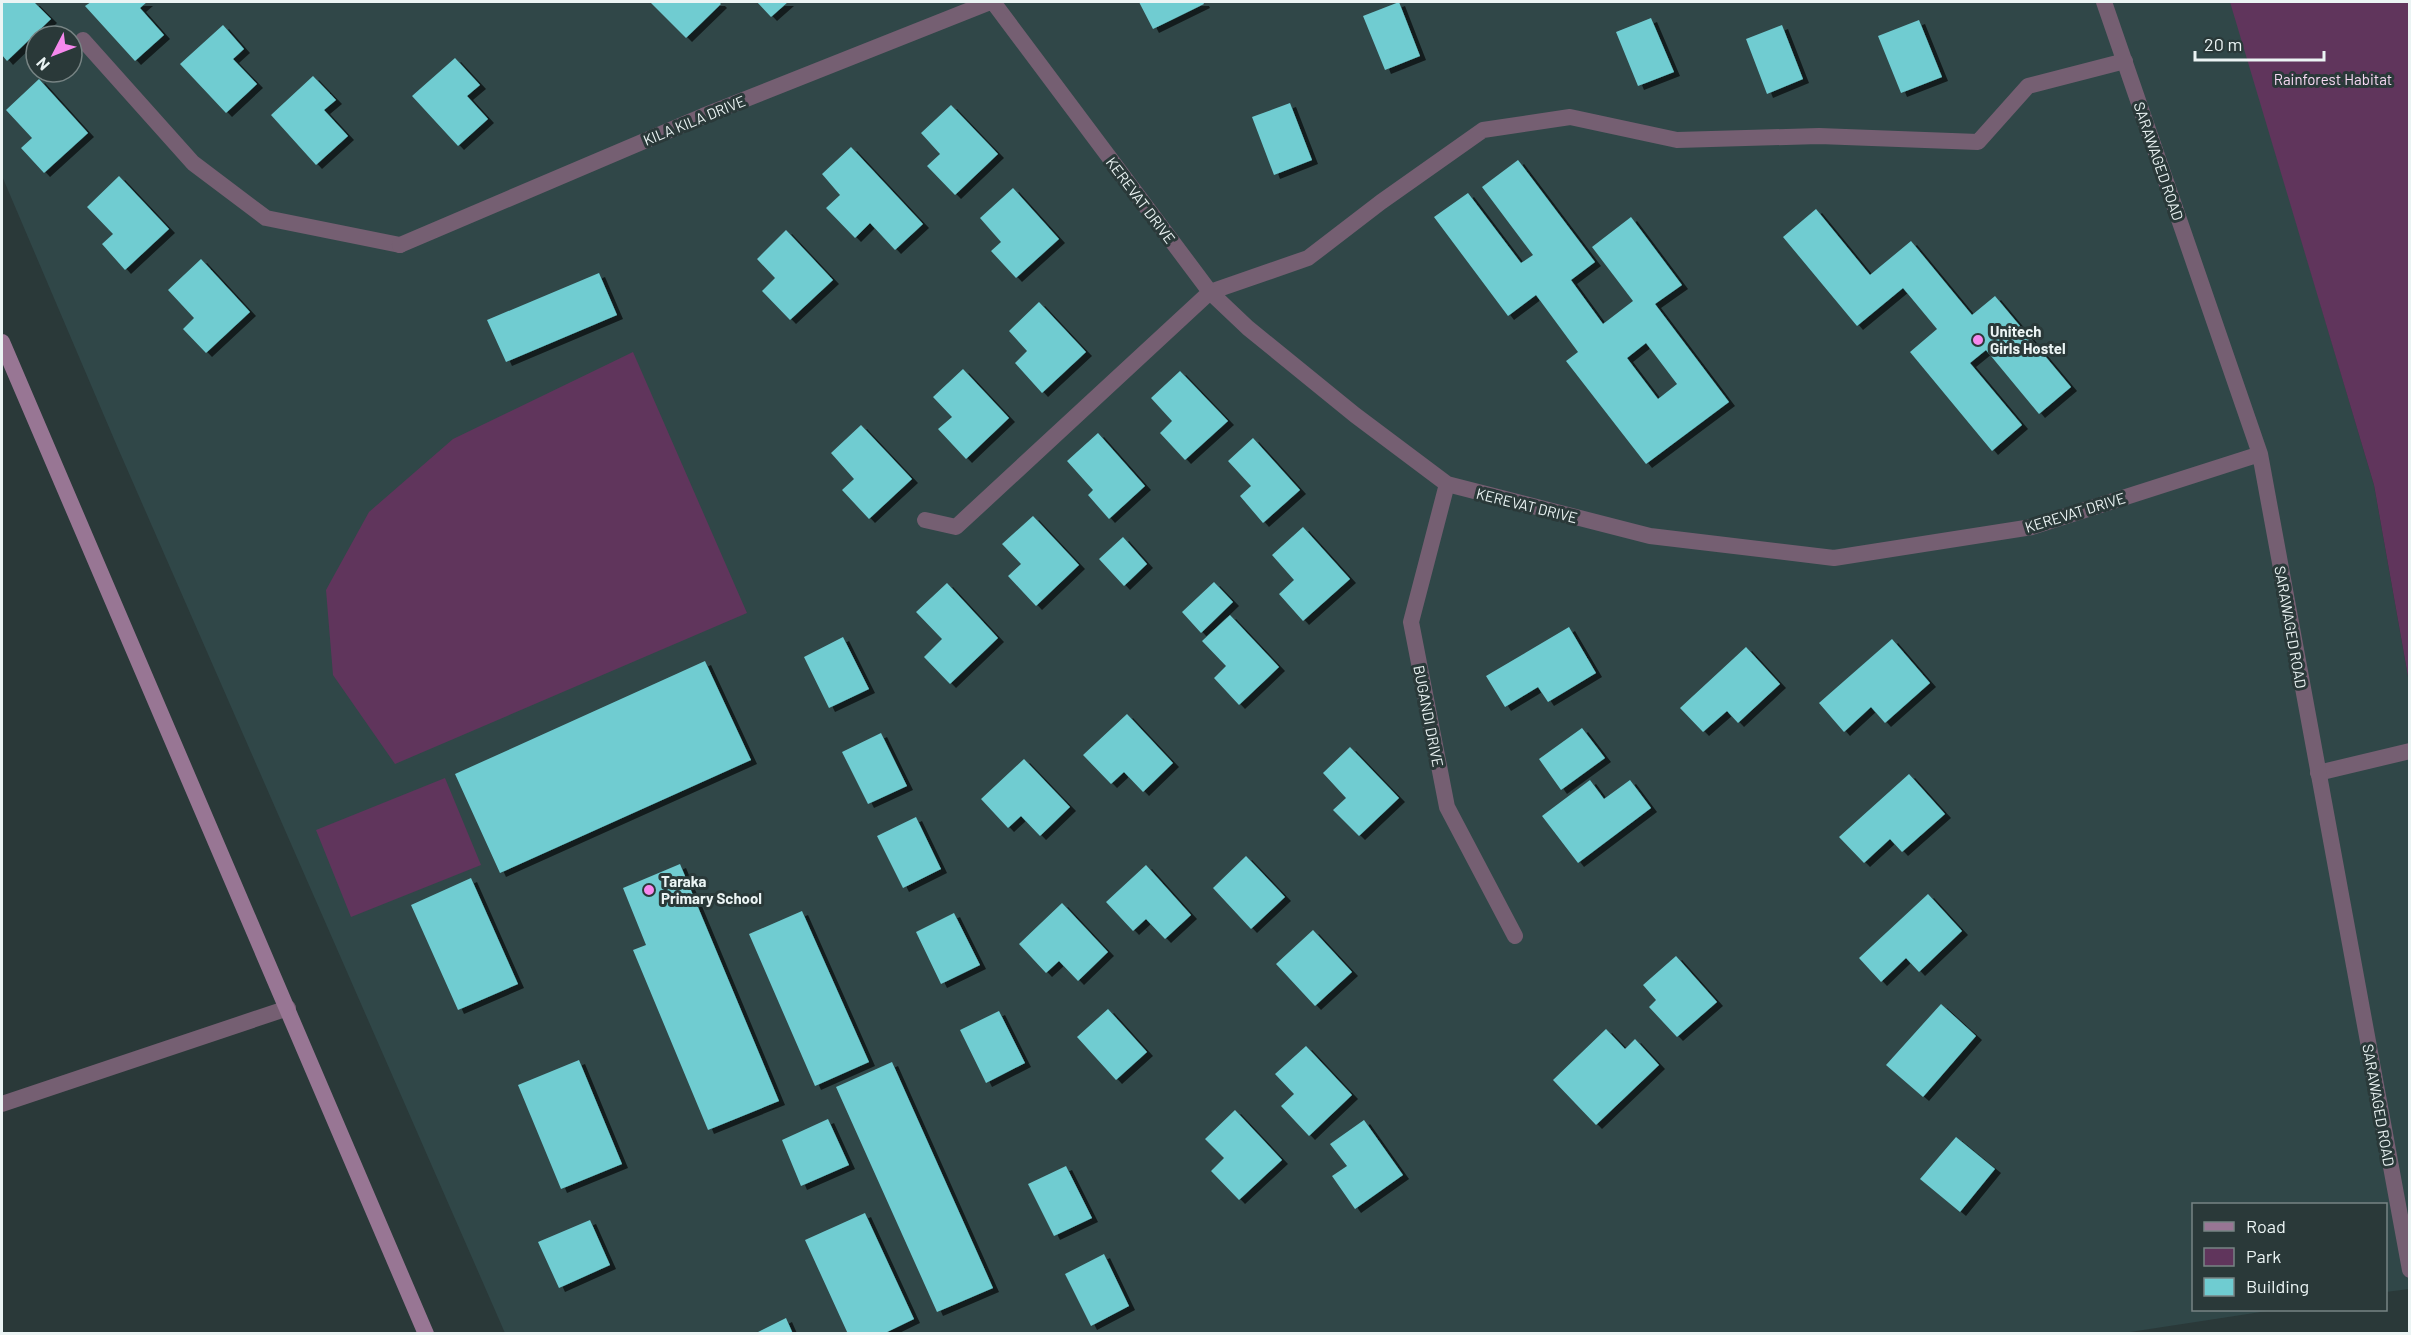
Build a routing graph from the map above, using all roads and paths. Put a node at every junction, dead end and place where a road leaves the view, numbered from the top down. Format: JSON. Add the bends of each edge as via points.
{"nodes":[{"id":1,"x":991,"y":2,"type":"edge"},
{"id":2,"x":2104,"y":2,"type":"edge"},
{"id":3,"x":84,"y":41,"type":"edge"},
{"id":4,"x":2125,"y":61,"type":"junction"},
{"id":5,"x":1210,"y":292,"type":"junction"},
{"id":6,"x":2,"y":342,"type":"edge"},
{"id":7,"x":2260,"y":454,"type":"junction"},
{"id":8,"x":1447,"y":484,"type":"junction"},
{"id":9,"x":925,"y":520,"type":"dead end"},
{"id":10,"x":2409,"y":751,"type":"edge"},
{"id":11,"x":2318,"y":773,"type":"junction"},
{"id":12,"x":1515,"y":936,"type":"dead end"},
{"id":13,"x":288,"y":1008,"type":"junction"},
{"id":14,"x":2,"y":1104,"type":"edge"},
{"id":15,"x":2409,"y":1270,"type":"edge"},
{"id":16,"x":426,"y":1334,"type":"edge"}],
"edges":[{"from":1,"to":3,"type":"street","name":"KILA KILA DRIVE","via":[[703,116],[400,245],[266,218],[193,163]]},
{"from":1,"to":5,"type":"street","name":"KEREVAT DRIVE"},
{"from":2,"to":4,"type":"street","name":"SARAWAGED ROAD"},
{"from":4,"to":5,"type":"street","via":[[2028,86],[1978,142],[1819,136],[1677,140],[1570,117],[1483,130],[1308,258]]},
{"from":4,"to":7,"type":"street","name":"SARAWAGED ROAD"},
{"from":5,"to":8,"type":"street","name":"KEREVAT DRIVE","via":[[1355,416]]},
{"from":5,"to":9,"type":"street","via":[[956,527]]},
{"from":6,"to":13,"type":"main road"},
{"from":7,"to":8,"type":"street","name":"KEREVAT DRIVE","via":[[2032,527],[1834,558],[1650,536]]},
{"from":7,"to":11,"type":"street","name":"SARAWAGED ROAD"},
{"from":8,"to":12,"type":"street","name":"BUGANDI DRIVE","via":[[1411,622],[1447,807]]},
{"from":10,"to":11,"type":"street"},
{"from":11,"to":15,"type":"street","name":"SARAWAGED ROAD"},
{"from":13,"to":14,"type":"street"},
{"from":13,"to":16,"type":"main road"}]}
